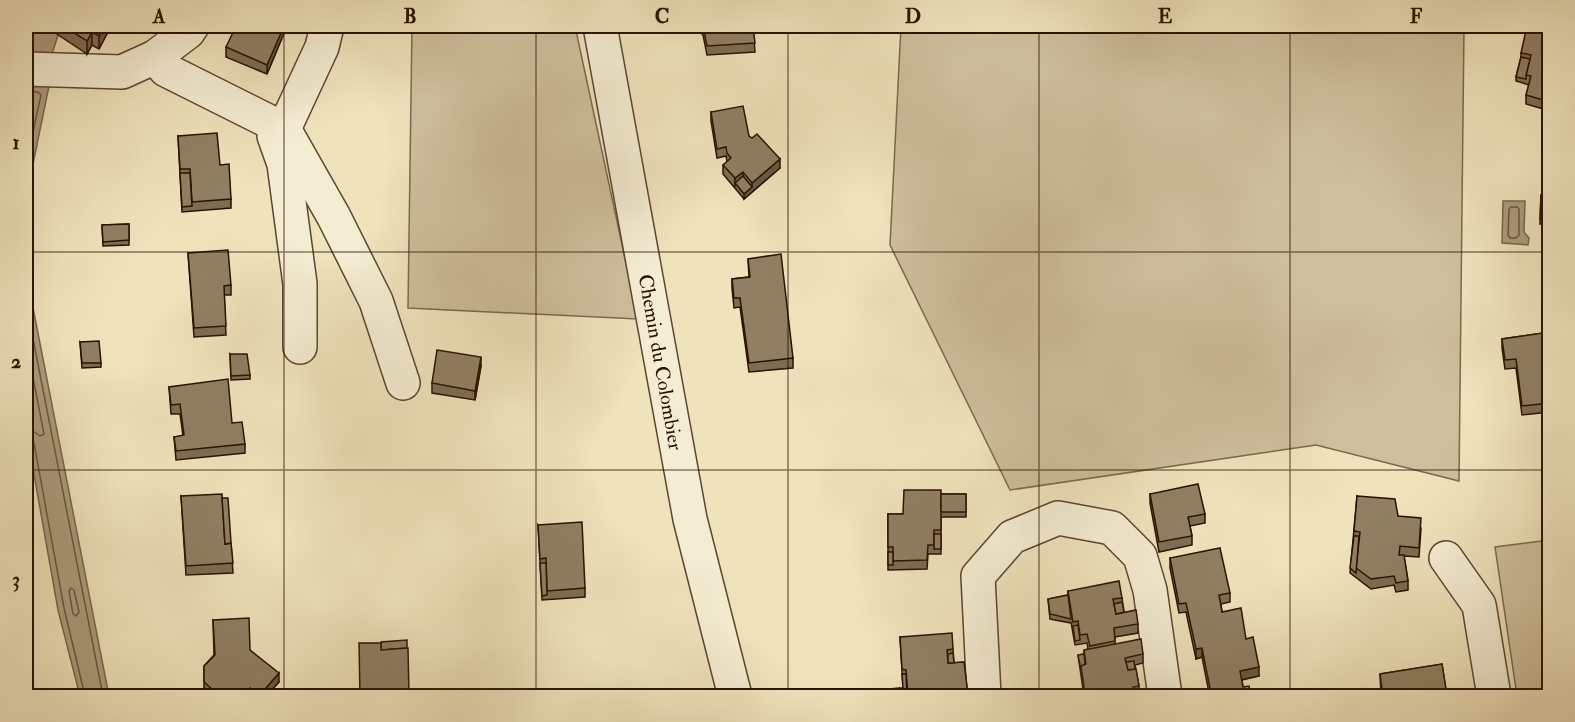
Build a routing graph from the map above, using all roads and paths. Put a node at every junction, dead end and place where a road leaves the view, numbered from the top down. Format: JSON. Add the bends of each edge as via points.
{"nodes":[{"id":1,"x":192,"y":26,"type":"edge"},
{"id":2,"x":327,"y":26,"type":"edge"},
{"id":3,"x":600,"y":26,"type":"edge"},
{"id":4,"x":156,"y":57,"type":"junction"},
{"id":5,"x":26,"y":69,"type":"edge"},
{"id":6,"x":271,"y":122,"type":"junction"},
{"id":7,"x":300,"y":347,"type":"dead end"},
{"id":8,"x":403,"y":383,"type":"dead end"},
{"id":9,"x":1446,"y":558,"type":"dead end"},
{"id":10,"x":735,"y":696,"type":"edge"},
{"id":11,"x":984,"y":696,"type":"edge"},
{"id":12,"x":1164,"y":696,"type":"edge"},
{"id":13,"x":1494,"y":696,"type":"edge"}],
"edges":[{"from":1,"to":4,"type":"street"},
{"from":2,"to":6,"type":"street","via":[[322,47]]},
{"from":3,"to":10,"type":"street","name":"Chemin du Colombier","via":[[690,519]]},
{"from":4,"to":5,"type":"street","via":[[122,72]]},
{"from":4,"to":6,"type":"street","via":[[166,70]]},
{"from":6,"to":7,"type":"street","via":[[284,164],[300,285]]},
{"from":6,"to":8,"type":"street","via":[[334,217],[376,301]]},
{"from":9,"to":13,"type":"street","via":[[1479,605]]},
{"from":11,"to":12,"type":"street","via":[[978,576],[1012,537],[1058,519],[1112,528],[1140,556],[1150,590]]}]}
